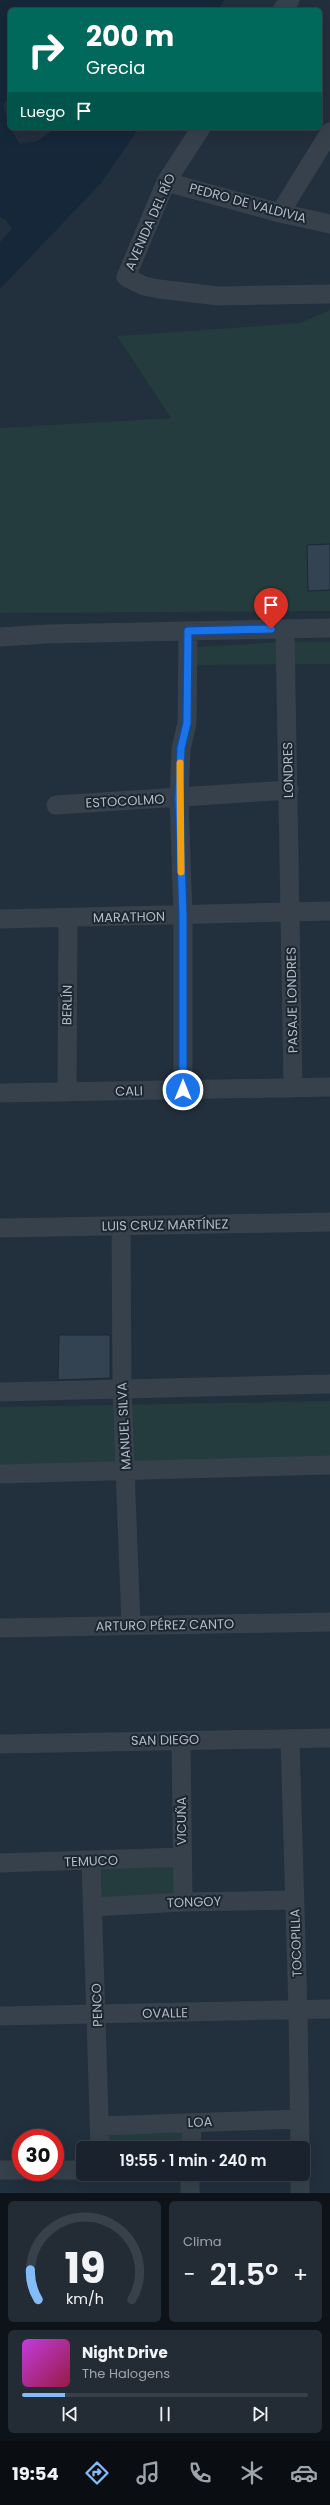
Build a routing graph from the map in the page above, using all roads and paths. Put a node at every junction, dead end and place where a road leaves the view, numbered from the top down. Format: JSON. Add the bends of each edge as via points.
{"nodes":[{"id":1,"x":290,"y":0,"type":"edge"},
{"id":2,"x":284,"y":8,"type":"edge"},
{"id":3,"x":201,"y":130,"type":"edge"},
{"id":4,"x":330,"y":132,"type":"edge"},
{"id":5,"x":166,"y":182,"type":"junction"},
{"id":6,"x":280,"y":213,"type":"junction"},
{"id":7,"x":330,"y":224,"type":"edge"},
{"id":8,"x":330,"y":294,"type":"edge"},
{"id":9,"x":330,"y":628,"type":"edge"},
{"id":10,"x":285,"y":629,"type":"junction"},
{"id":11,"x":188,"y":631,"type":"junction"},
{"id":12,"x":0,"y":637,"type":"edge"},
{"id":13,"x":289,"y":790,"type":"junction"},
{"id":14,"x":179,"y":798,"type":"junction"},
{"id":15,"x":56,"y":805,"type":"dead end"},
{"id":16,"x":330,"y":911,"type":"edge"},
{"id":17,"x":290,"y":912,"type":"junction"},
{"id":18,"x":183,"y":916,"type":"junction"},
{"id":19,"x":68,"y":918,"type":"junction"},
{"id":20,"x":0,"y":919,"type":"edge"},
{"id":21,"x":330,"y":1087,"type":"edge"},
{"id":22,"x":293,"y":1088,"type":"junction"},
{"id":23,"x":183,"y":1090,"type":"junction"},
{"id":24,"x":67,"y":1092,"type":"junction"},
{"id":25,"x":0,"y":1093,"type":"edge"},
{"id":26,"x":330,"y":1222,"type":"edge"},
{"id":27,"x":121,"y":1226,"type":"junction"},
{"id":28,"x":0,"y":1228,"type":"edge"},
{"id":29,"x":330,"y":1384,"type":"edge"},
{"id":30,"x":122,"y":1388,"type":"junction"},
{"id":31,"x":0,"y":1392,"type":"edge"},
{"id":32,"x":330,"y":1465,"type":"edge"},
{"id":33,"x":126,"y":1470,"type":"junction"},
{"id":34,"x":0,"y":1474,"type":"edge"},
{"id":35,"x":330,"y":1622,"type":"edge"},
{"id":36,"x":131,"y":1626,"type":"junction"},
{"id":37,"x":0,"y":1628,"type":"edge"},
{"id":38,"x":290,"y":1738,"type":"junction"},
{"id":39,"x":330,"y":1738,"type":"edge"},
{"id":40,"x":181,"y":1740,"type":"junction"},
{"id":41,"x":0,"y":1744,"type":"edge"},
{"id":42,"x":182,"y":1857,"type":"junction"},
{"id":43,"x":91,"y":1861,"type":"junction"},
{"id":44,"x":0,"y":1863,"type":"edge"},
{"id":45,"x":295,"y":1900,"type":"junction"},
{"id":46,"x":183,"y":1902,"type":"junction"},
{"id":47,"x":93,"y":1907,"type":"junction"},
{"id":48,"x":330,"y":2009,"type":"edge"},
{"id":49,"x":298,"y":2011,"type":"junction"},
{"id":50,"x":97,"y":2014,"type":"junction"},
{"id":51,"x":0,"y":2016,"type":"edge"},
{"id":52,"x":299,"y":2119,"type":"junction"},
{"id":53,"x":192,"y":2122,"type":"junction"},
{"id":54,"x":100,"y":2126,"type":"junction"},
{"id":55,"x":100,"y":2141,"type":"edge"},
{"id":56,"x":191,"y":2141,"type":"edge"},
{"id":57,"x":300,"y":2141,"type":"edge"},
{"id":58,"x":0,"y":2170,"type":"edge"},
{"id":59,"x":12,"y":2170,"type":"edge"},
{"id":60,"x":64,"y":2170,"type":"edge"},
{"id":61,"x":76,"y":2170,"type":"edge"},
{"id":62,"x":190,"y":2181,"type":"edge"},
{"id":63,"x":300,"y":2181,"type":"edge"},
{"id":64,"x":190,"y":2193,"type":"edge"},
{"id":65,"x":300,"y":2193,"type":"edge"}],
"edges":[{"from":1,"to":2,"type":"street"},
{"from":3,"to":5,"type":"street","name":"AVENIDA DEL RÍO"},
{"from":4,"to":6,"type":"street"},
{"from":5,"to":6,"type":"street","name":"PEDRO DE VALDIVIA"},
{"from":5,"to":8,"type":"street","name":"AVENIDA DEL RÍO","via":[[126,277],[144,286],[219,296]]},
{"from":6,"to":7,"type":"street","name":"PEDRO DE VALDIVIA"},
{"from":9,"to":10,"type":"street"},
{"from":10,"to":11,"type":"street"},
{"from":10,"to":13,"type":"street","name":"LONDRES"},
{"from":11,"to":12,"type":"street"},
{"from":11,"to":14,"type":"street","via":[[187,723],[181,748]]},
{"from":13,"to":14,"type":"street","name":"ESTOCOLMO"},
{"from":13,"to":17,"type":"street","name":"LONDRES"},
{"from":14,"to":15,"type":"street","name":"ESTOCOLMO"},
{"from":14,"to":18,"type":"street"},
{"from":16,"to":17,"type":"street","name":"MARATHON"},
{"from":17,"to":18,"type":"street","name":"MARATHON"},
{"from":17,"to":22,"type":"street","name":"PASAJE LONDRES"},
{"from":18,"to":19,"type":"street","name":"MARATHON"},
{"from":18,"to":23,"type":"street"},
{"from":19,"to":20,"type":"street","name":"MARATHON"},
{"from":19,"to":24,"type":"street","name":"BERLÍN"},
{"from":21,"to":22,"type":"street","name":"CALI"},
{"from":22,"to":23,"type":"street","name":"CALI"},
{"from":23,"to":24,"type":"street","name":"CALI"},
{"from":24,"to":25,"type":"street","name":"CALI"},
{"from":26,"to":27,"type":"street","name":"LUIS CRUZ MARTÍNEZ"},
{"from":27,"to":28,"type":"street","name":"LUIS CRUZ MARTÍNEZ"},
{"from":27,"to":30,"type":"street","name":"MANUEL SILVA"},
{"from":29,"to":30,"type":"street"},
{"from":30,"to":31,"type":"street"},
{"from":30,"to":33,"type":"street","name":"MANUEL SILVA"},
{"from":32,"to":33,"type":"street"},
{"from":33,"to":34,"type":"street"},
{"from":33,"to":36,"type":"street","name":"MANUEL SILVA"},
{"from":35,"to":36,"type":"street","name":"ARTURO PÉREZ CANTO"},
{"from":36,"to":37,"type":"street","name":"ARTURO PÉREZ CANTO"},
{"from":38,"to":39,"type":"street","name":"SAN DIEGO"},
{"from":38,"to":40,"type":"street","name":"SAN DIEGO"},
{"from":38,"to":45,"type":"street","name":"TOCOPILLA"},
{"from":40,"to":41,"type":"street","name":"SAN DIEGO"},
{"from":40,"to":42,"type":"street","name":"VICUÑA"},
{"from":42,"to":43,"type":"street","name":"TEMUCO"},
{"from":42,"to":46,"type":"street","name":"VICUÑA"},
{"from":43,"to":44,"type":"street","name":"TEMUCO"},
{"from":43,"to":47,"type":"street","name":"PENCO"},
{"from":45,"to":46,"type":"street","name":"TONGOY"},
{"from":45,"to":49,"type":"street","name":"TOCOPILLA"},
{"from":46,"to":47,"type":"street","name":"TONGOY"},
{"from":47,"to":50,"type":"street","name":"PENCO"},
{"from":48,"to":49,"type":"street","name":"OVALLE"},
{"from":49,"to":50,"type":"street","name":"OVALLE"},
{"from":49,"to":52,"type":"street","name":"TOCOPILLA"},
{"from":50,"to":51,"type":"street","name":"OVALLE"},
{"from":50,"to":54,"type":"street","name":"PENCO"},
{"from":52,"to":53,"type":"street","name":"LOA"},
{"from":52,"to":57,"type":"street","name":"TOCOPILLA"},
{"from":53,"to":54,"type":"street","name":"LOA"},
{"from":53,"to":56,"type":"street"},
{"from":54,"to":55,"type":"street","name":"PENCO"},
{"from":58,"to":59,"type":"street"},
{"from":60,"to":61,"type":"street"},
{"from":62,"to":64,"type":"street"},
{"from":63,"to":65,"type":"street"}]}
